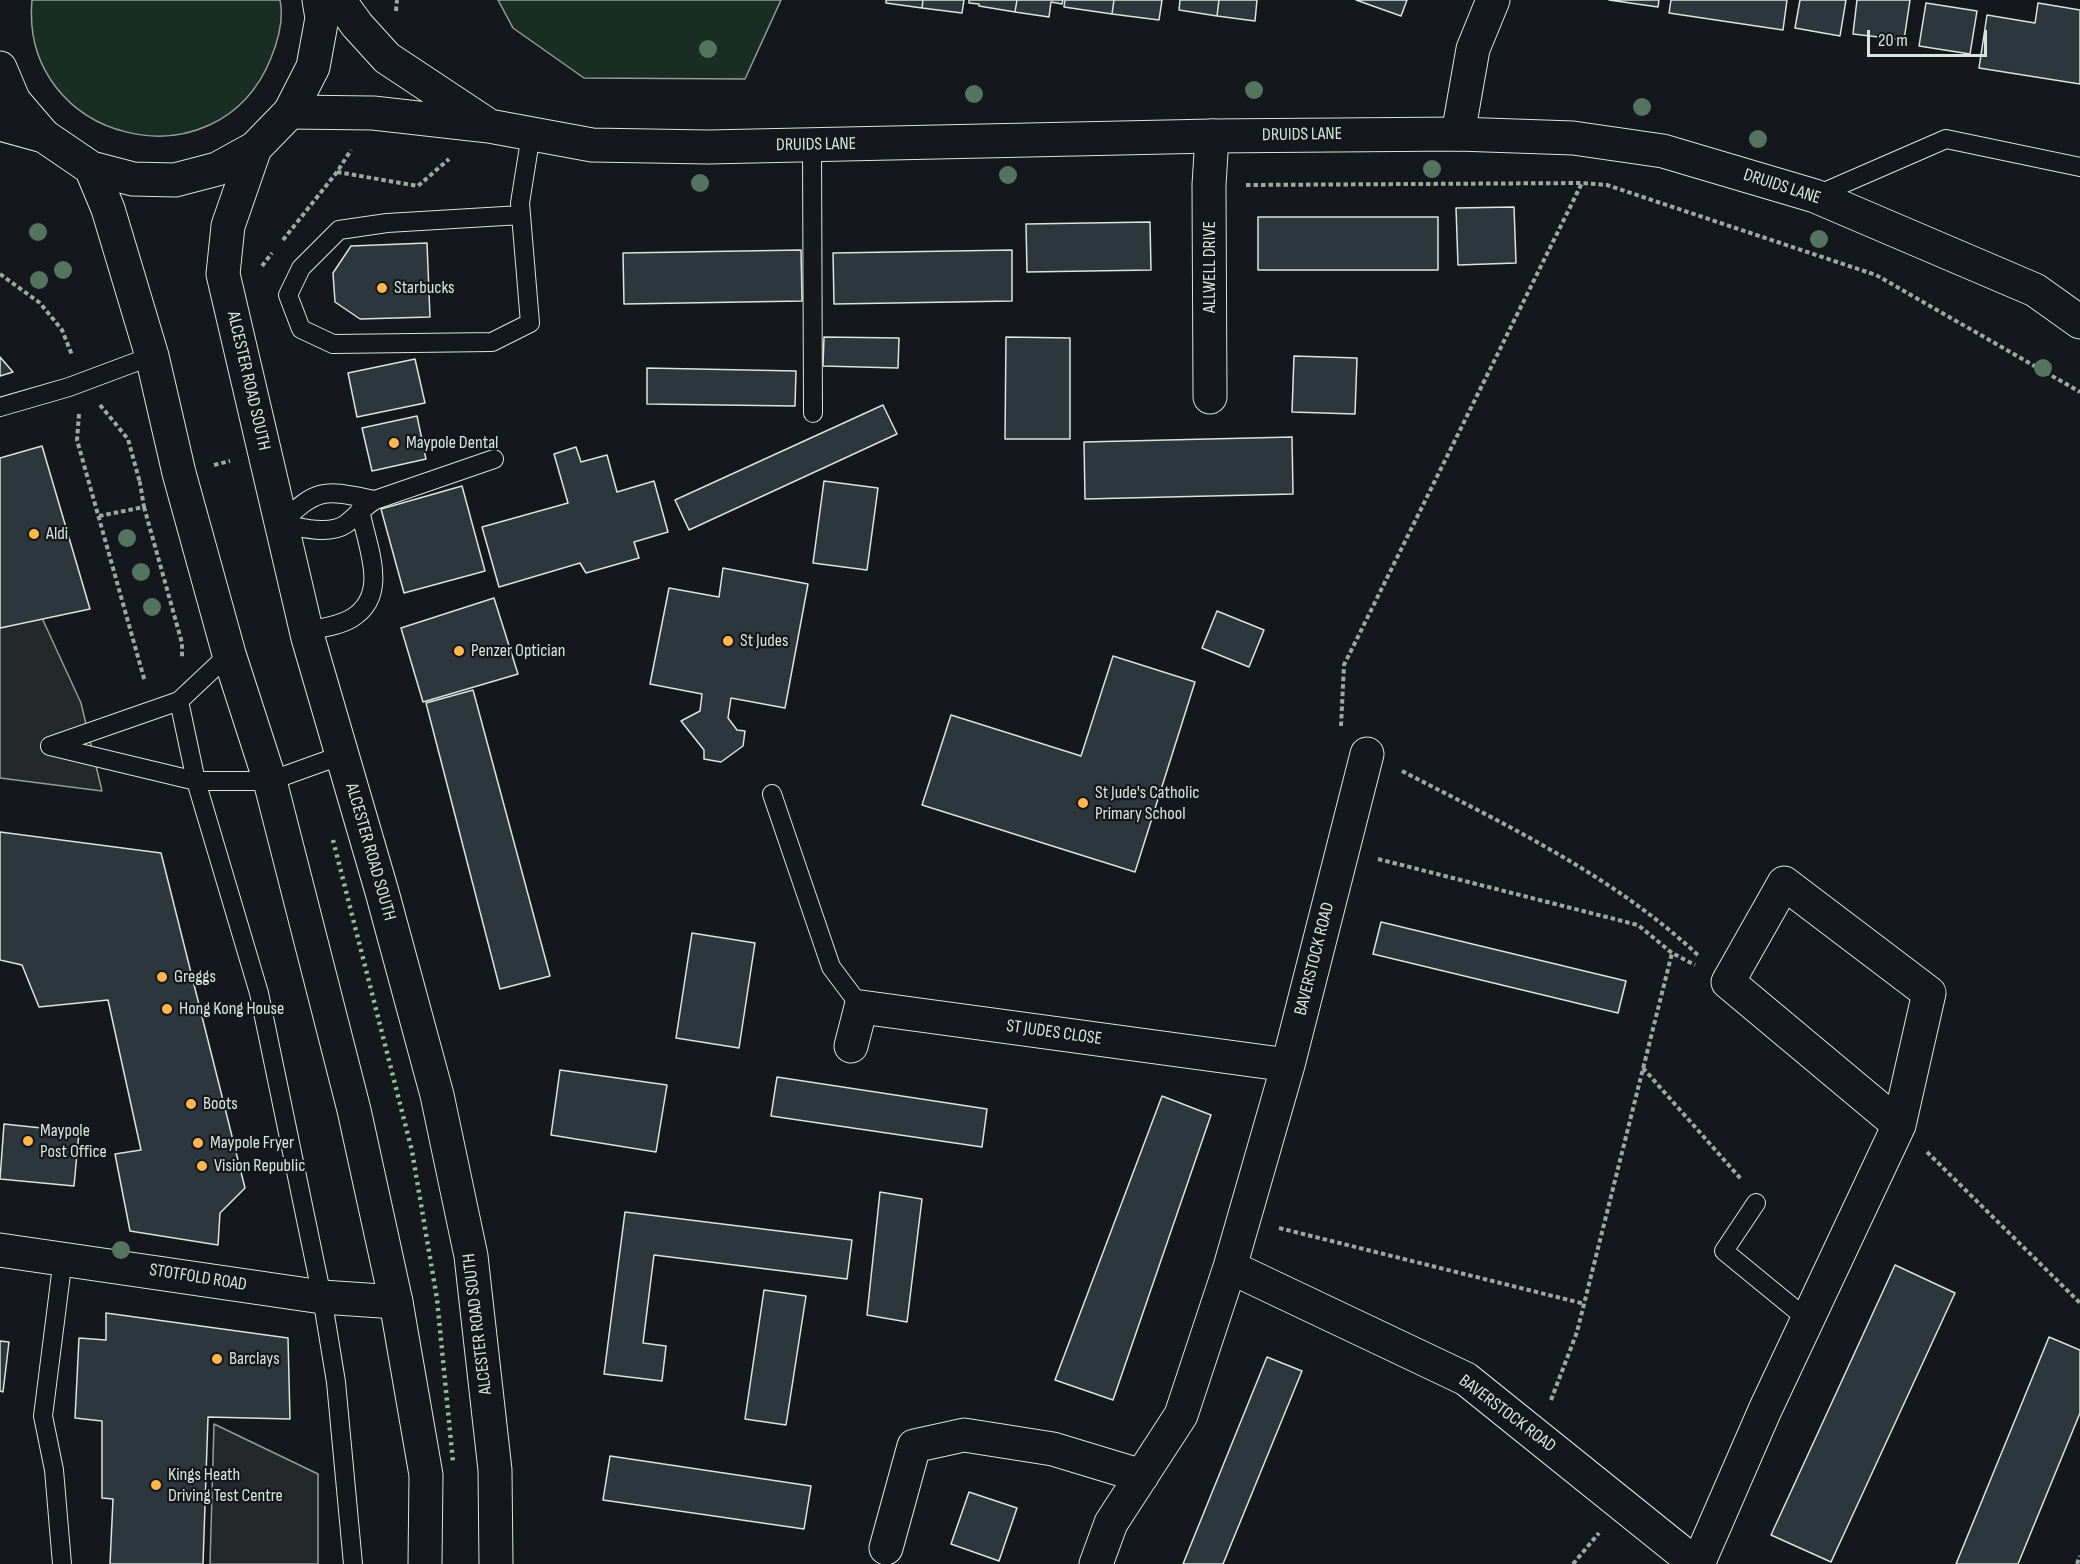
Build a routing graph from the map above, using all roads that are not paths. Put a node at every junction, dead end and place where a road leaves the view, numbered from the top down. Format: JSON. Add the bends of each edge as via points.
{"nodes":[{"id":1,"x":319,"y":0,"type":"edge"},
{"id":2,"x":339,"y":0,"type":"edge"},
{"id":3,"x":1492,"y":0,"type":"edge"},
{"id":4,"x":0,"y":68,"type":"edge"},
{"id":5,"x":290,"y":112,"type":"junction"},
{"id":6,"x":0,"y":124,"type":"edge"},
{"id":7,"x":489,"y":126,"type":"junction"},
{"id":8,"x":531,"y":134,"type":"junction"},
{"id":9,"x":1458,"y":134,"type":"junction"},
{"id":10,"x":44,"y":136,"type":"junction"},
{"id":11,"x":1212,"y":136,"type":"junction"},
{"id":12,"x":812,"y":145,"type":"junction"},
{"id":13,"x":255,"y":148,"type":"junction"},
{"id":14,"x":2080,"y":166,"type":"edge"},
{"id":15,"x":91,"y":168,"type":"junction"},
{"id":16,"x":1815,"y":196,"type":"junction"},
{"id":17,"x":521,"y":215,"type":"junction"},
{"id":18,"x":2080,"y":322,"type":"edge"},
{"id":19,"x":152,"y":356,"type":"junction"},
{"id":20,"x":1210,"y":397,"type":"dead end"},
{"id":21,"x":0,"y":407,"type":"edge"},
{"id":22,"x":813,"y":413,"type":"dead end"},
{"id":23,"x":494,"y":459,"type":"dead end"},
{"id":24,"x":368,"y":504,"type":"junction"},
{"id":25,"x":281,"y":524,"type":"junction"},
{"id":26,"x":307,"y":631,"type":"junction"},
{"id":27,"x":229,"y":654,"type":"junction"},
{"id":28,"x":179,"y":701,"type":"junction"},
{"id":29,"x":1367,"y":754,"type":"road end"},
{"id":30,"x":342,"y":755,"type":"junction"},
{"id":31,"x":196,"y":781,"type":"junction"},
{"id":32,"x":270,"y":781,"type":"junction"},
{"id":33,"x":772,"y":795,"type":"dead end"},
{"id":34,"x":861,"y":1006,"type":"junction"},
{"id":35,"x":851,"y":1046,"type":"dead end"},
{"id":36,"x":1288,"y":1065,"type":"junction"},
{"id":37,"x":1899,"y":1125,"type":"junction"},
{"id":38,"x":1756,"y":1203,"type":"road end"},
{"id":39,"x":0,"y":1250,"type":"edge"},
{"id":40,"x":63,"y":1258,"type":"junction"},
{"id":41,"x":1230,"y":1267,"type":"junction"},
{"id":42,"x":322,"y":1297,"type":"junction"},
{"id":43,"x":396,"y":1302,"type":"junction"},
{"id":44,"x":1807,"y":1319,"type":"junction"},
{"id":45,"x":1142,"y":1476,"type":"junction"},
{"id":46,"x":886,"y":1548,"type":"dead end"},
{"id":47,"x":62,"y":1564,"type":"edge"},
{"id":48,"x":353,"y":1564,"type":"edge"},
{"id":49,"x":425,"y":1564,"type":"edge"},
{"id":50,"x":496,"y":1564,"type":"edge"},
{"id":51,"x":1096,"y":1564,"type":"edge"},
{"id":52,"x":1697,"y":1564,"type":"edge"}],
"edges":[{"from":1,"to":5,"type":"main road","via":[[322,18],[313,67]]},
{"from":2,"to":7,"type":"main road","name":"DRUIDS LANE","via":[[387,58]]},
{"from":3,"to":9,"type":"main road","via":[[1473,49]]},
{"from":4,"to":10,"type":"main road","via":[[14,100]]},
{"from":5,"to":7,"type":"main road","name":"DRUIDS LANE","via":[[373,113]]},
{"from":5,"to":13,"type":"main road"},
{"from":6,"to":10,"type":"main road"},
{"from":7,"to":8,"type":"main road","name":"DRUIDS LANE"},
{"from":8,"to":12,"type":"main road","name":"DRUIDS LANE","via":[[592,145]]},
{"from":8,"to":17,"type":"lane"},
{"from":9,"to":11,"type":"main road","name":"DRUIDS LANE"},
{"from":9,"to":16,"type":"main road","name":"DRUIDS LANE","via":[[1573,138],[1663,152]]},
{"from":10,"to":15,"type":"main road"},
{"from":11,"to":12,"type":"main road","name":"DRUIDS LANE"},
{"from":11,"to":20,"type":"main road","name":"ALLWELL DRIVE"},
{"from":12,"to":22,"type":"lane"},
{"from":13,"to":15,"type":"main road","via":[[217,169],[175,180],[133,179]]},
{"from":13,"to":25,"type":"main road","name":"ALCESTER ROAD SOUTH","via":[[228,226],[223,274]]},
{"from":14,"to":16,"type":"lane","via":[[1946,139]]},
{"from":15,"to":19,"type":"main road","via":[[108,209]]},
{"from":16,"to":18,"type":"main road","name":"DRUIDS LANE","via":[[2035,290]]},
{"from":17,"to":17,"type":"lane","via":[[530,323],[492,342],[333,344],[301,329],[288,295],[301,268],[339,230]]},
{"from":19,"to":21,"type":"lane","via":[[82,383]]},
{"from":19,"to":27,"type":"main road","via":[[179,473]]},
{"from":23,"to":24,"type":"lane"},
{"from":24,"to":25,"type":"lane","via":[[334,530]]},
{"from":24,"to":25,"type":"lane","via":[[347,493],[329,492],[298,507]]},
{"from":24,"to":26,"type":"lane","via":[[372,595],[351,619]]},
{"from":25,"to":26,"type":"main road","name":"ALCESTER ROAD SOUTH"},
{"from":26,"to":30,"type":"main road","name":"ALCESTER ROAD SOUTH"},
{"from":27,"to":28,"type":"lane"},
{"from":27,"to":32,"type":"main road"},
{"from":28,"to":31,"type":"lane"},
{"from":28,"to":31,"type":"lane","via":[[50,746]]},
{"from":29,"to":36,"type":"main road","name":"BAVERSTOCK ROAD"},
{"from":30,"to":32,"type":"lane"},
{"from":30,"to":50,"type":"main road","name":"ALCESTER ROAD SOUTH","via":[[437,1095],[471,1256],[495,1470]]},
{"from":31,"to":32,"type":"lane"},
{"from":31,"to":42,"type":"lane","via":[[259,993]]},
{"from":32,"to":43,"type":"main road","via":[[354,1110]]},
{"from":33,"to":34,"type":"lane","via":[[831,967]]},
{"from":34,"to":35,"type":"main road"},
{"from":34,"to":36,"type":"main road","name":"ST JUDES CLOSE"},
{"from":36,"to":41,"type":"main road","name":"BAVERSTOCK ROAD"},
{"from":37,"to":37,"type":"main road","via":[[1728,982],[1784,884],[1929,993]]},
{"from":37,"to":44,"type":"main road"},
{"from":38,"to":44,"type":"lane","via":[[1724,1251]]},
{"from":39,"to":40,"type":"main road","name":"STOTFOLD ROAD"},
{"from":40,"to":42,"type":"main road","name":"STOTFOLD ROAD"},
{"from":40,"to":47,"type":"lane","via":[[43,1416],[54,1470]]},
{"from":41,"to":45,"type":"main road","name":"BAVERSTOCK ROAD","via":[[1181,1415]]},
{"from":41,"to":52,"type":"main road","name":"BAVERSTOCK ROAD","via":[[1466,1379]]},
{"from":42,"to":43,"type":"main road","name":"STOTFOLD ROAD"},
{"from":42,"to":48,"type":"lane","via":[[336,1382]]},
{"from":43,"to":49,"type":"main road","via":[[426,1475]]},
{"from":44,"to":52,"type":"main road"},
{"from":45,"to":46,"type":"main road","via":[[1053,1449],[964,1435],[914,1446]]},
{"from":45,"to":51,"type":"main road","name":"BAVERSTOCK ROAD","via":[[1111,1523]]}]}
